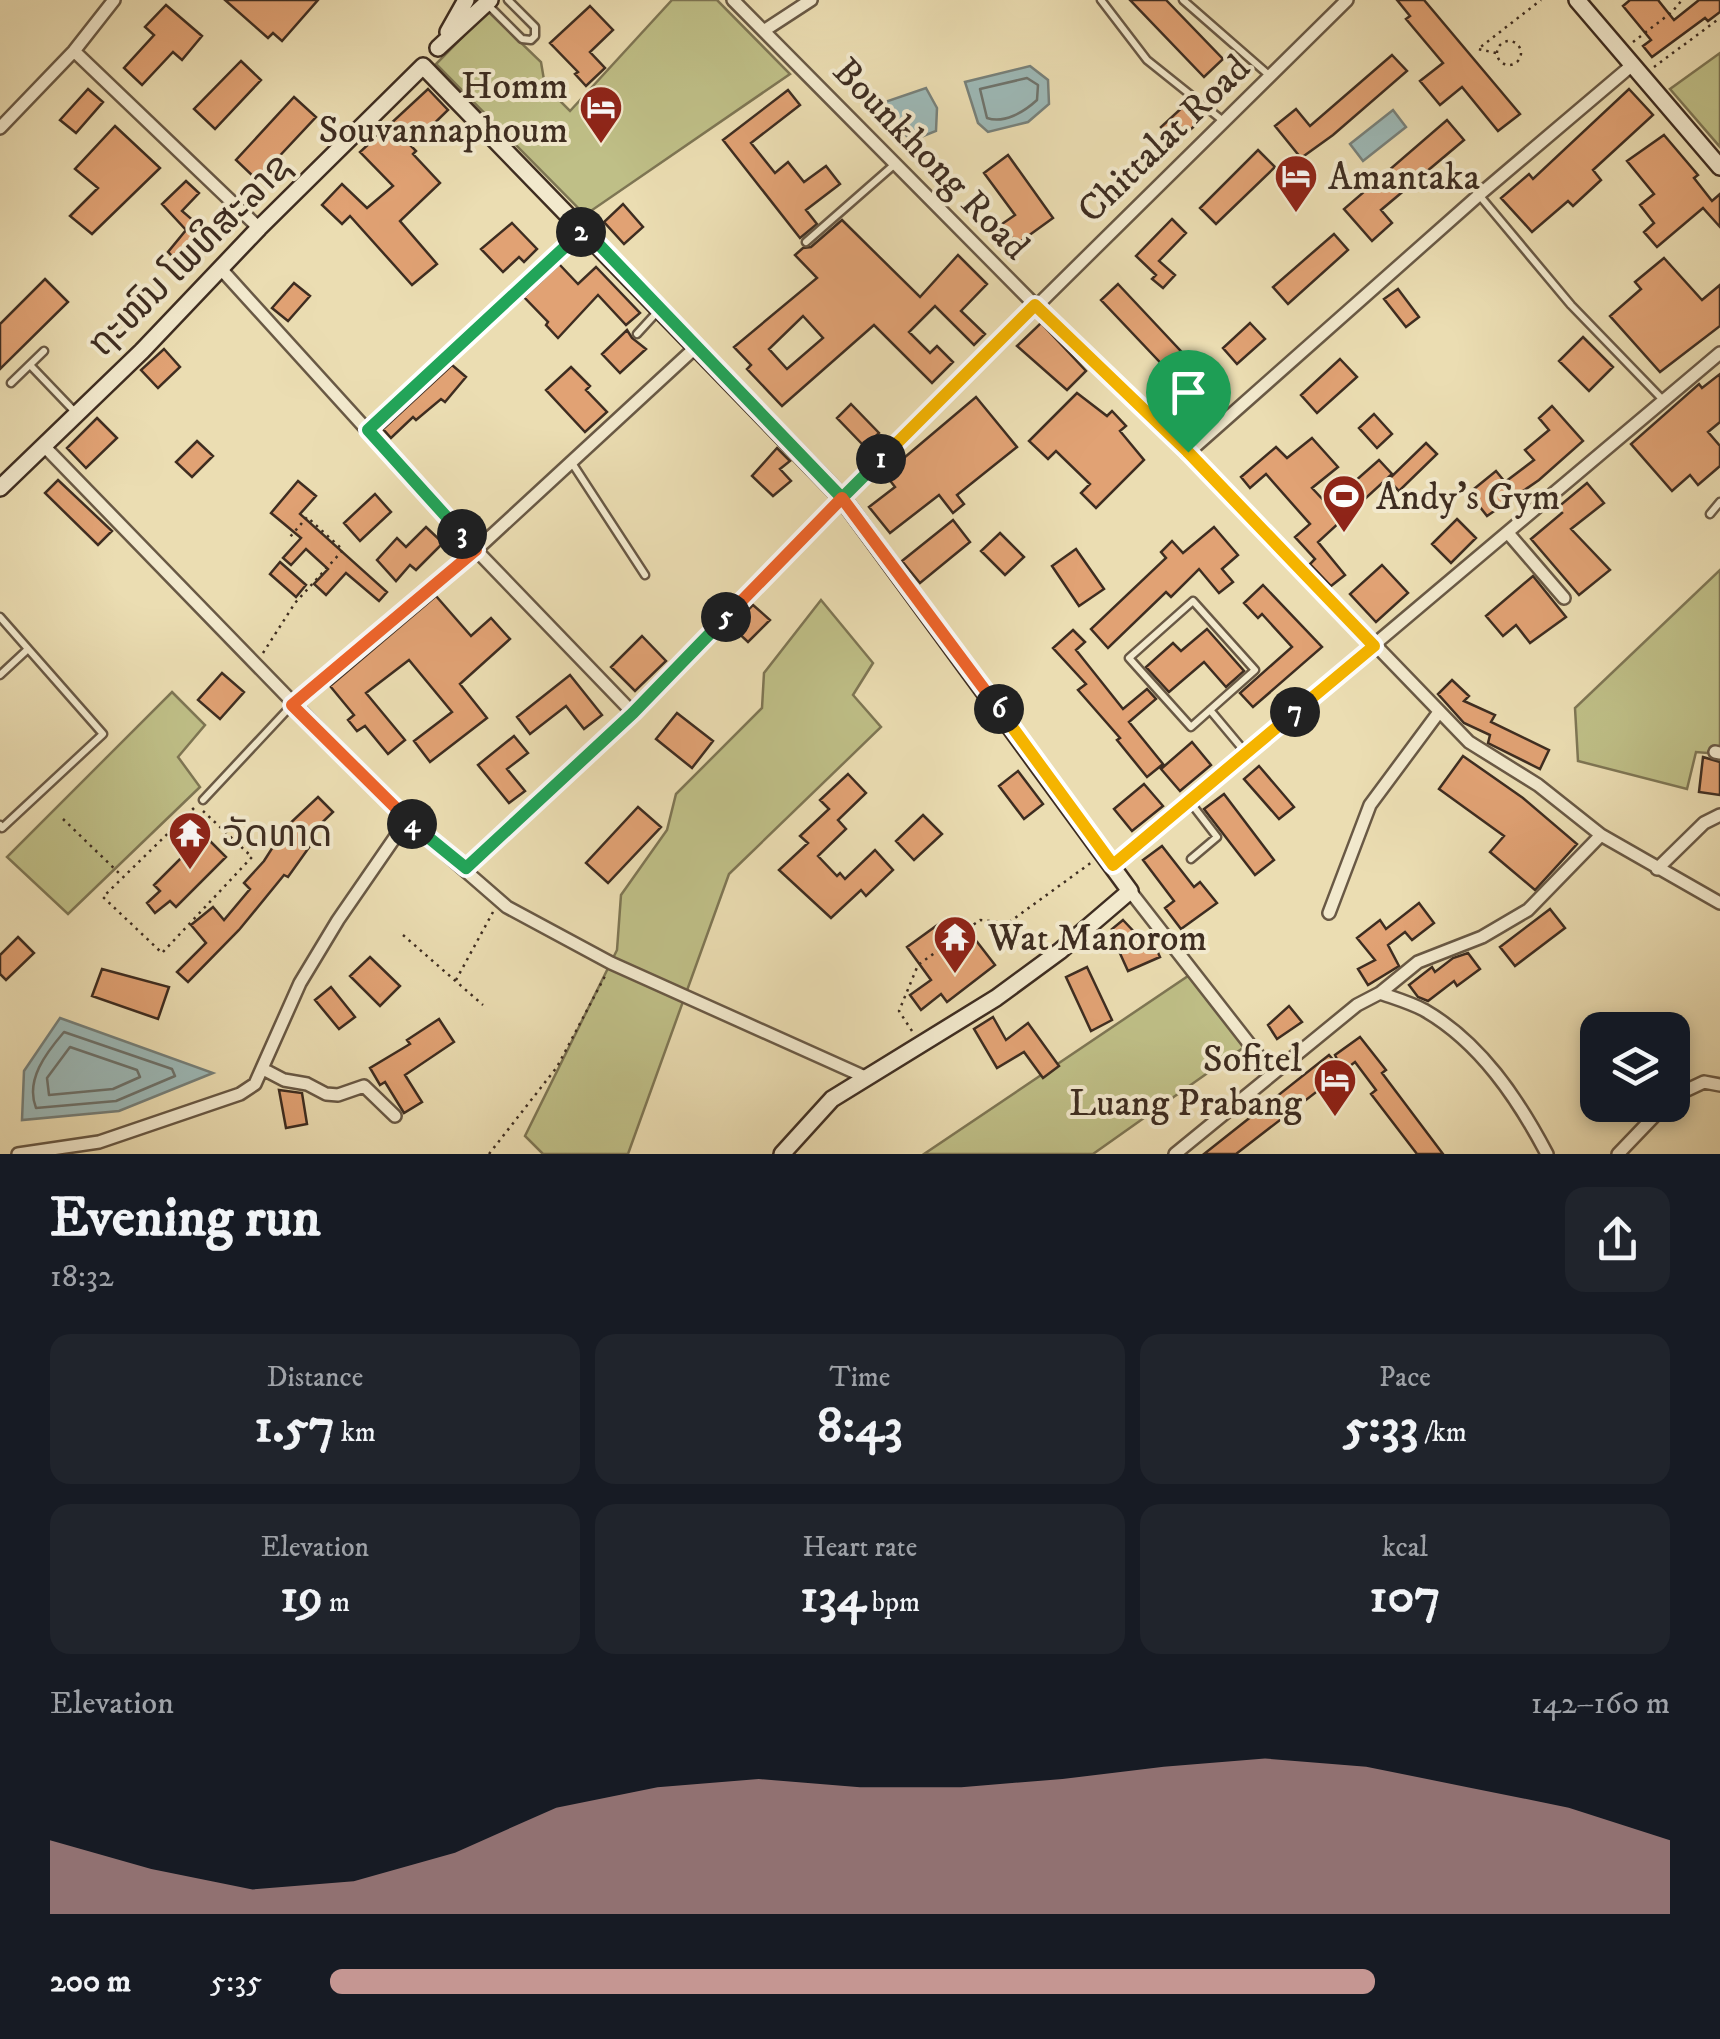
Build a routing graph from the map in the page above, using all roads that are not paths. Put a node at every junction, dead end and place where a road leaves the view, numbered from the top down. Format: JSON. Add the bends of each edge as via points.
{"nodes":[{"id":1,"x":114,"y":0,"type":"edge"},
{"id":2,"x":466,"y":0,"type":"edge"},
{"id":3,"x":508,"y":0,"type":"edge"},
{"id":4,"x":733,"y":0,"type":"edge"},
{"id":5,"x":811,"y":0,"type":"edge"},
{"id":6,"x":1101,"y":0,"type":"edge"},
{"id":7,"x":1183,"y":0,"type":"edge"},
{"id":8,"x":1347,"y":0,"type":"edge"},
{"id":9,"x":1577,"y":0,"type":"edge"},
{"id":10,"x":488,"y":2,"type":"edge"},
{"id":11,"x":765,"y":30,"type":"junction"},
{"id":12,"x":438,"y":48,"type":"junction"},
{"id":13,"x":74,"y":51,"type":"junction"},
{"id":14,"x":423,"y":66,"type":"junction"},
{"id":15,"x":1636,"y":71,"type":"junction"},
{"id":16,"x":1270,"y":76,"type":"junction"},
{"id":17,"x":1222,"y":120,"type":"junction"},
{"id":18,"x":0,"y":128,"type":"edge"},
{"id":19,"x":895,"y":164,"type":"junction"},
{"id":20,"x":1720,"y":167,"type":"edge"},
{"id":21,"x":1479,"y":195,"type":"junction"},
{"id":22,"x":259,"y":228,"type":"junction"},
{"id":23,"x":584,"y":229,"type":"junction"},
{"id":24,"x":806,"y":242,"type":"dead end"},
{"id":25,"x":221,"y":269,"type":"junction"},
{"id":26,"x":1035,"y":305,"type":"junction"},
{"id":27,"x":660,"y":309,"type":"junction"},
{"id":28,"x":637,"y":334,"type":"dead end"},
{"id":29,"x":696,"y":347,"type":"junction"},
{"id":30,"x":44,"y":351,"type":"dead end"},
{"id":31,"x":1720,"y":352,"type":"edge"},
{"id":32,"x":30,"y":365,"type":"junction"},
{"id":33,"x":12,"y":383,"type":"dead end"},
{"id":34,"x":1664,"y":400,"type":"junction"},
{"id":35,"x":76,"y":413,"type":"junction"},
{"id":36,"x":368,"y":430,"type":"junction"},
{"id":37,"x":43,"y":445,"type":"junction"},
{"id":38,"x":1188,"y":452,"type":"junction"},
{"id":39,"x":572,"y":463,"type":"junction"},
{"id":40,"x":0,"y":488,"type":"edge"},
{"id":41,"x":842,"y":498,"type":"junction"},
{"id":42,"x":1720,"y":502,"type":"edge"},
{"id":43,"x":1710,"y":514,"type":"dead end"},
{"id":44,"x":1508,"y":533,"type":"junction"},
{"id":45,"x":476,"y":550,"type":"junction"},
{"id":46,"x":645,"y":575,"type":"dead end"},
{"id":47,"x":1564,"y":598,"type":"dead end"},
{"id":48,"x":0,"y":618,"type":"edge"},
{"id":49,"x":1374,"y":646,"type":"junction"},
{"id":50,"x":28,"y":649,"type":"junction"},
{"id":51,"x":0,"y":674,"type":"edge"},
{"id":52,"x":292,"y":705,"type":"junction"},
{"id":53,"x":1210,"y":710,"type":"junction"},
{"id":54,"x":1439,"y":712,"type":"junction"},
{"id":55,"x":633,"y":713,"type":"junction"},
{"id":56,"x":1246,"y":753,"type":"junction"},
{"id":57,"x":202,"y":800,"type":"dead end"},
{"id":58,"x":1189,"y":801,"type":"junction"},
{"id":59,"x":1720,"y":815,"type":"edge"},
{"id":60,"x":407,"y":820,"type":"junction"},
{"id":61,"x":1,"y":828,"type":"edge"},
{"id":62,"x":1601,"y":834,"type":"junction"},
{"id":63,"x":1109,"y":859,"type":"junction"},
{"id":64,"x":1190,"y":859,"type":"dead end"},
{"id":65,"x":466,"y":868,"type":"junction"},
{"id":66,"x":1657,"y":869,"type":"junction"},
{"id":67,"x":1130,"y":891,"type":"junction"},
{"id":68,"x":1720,"y":903,"type":"edge"},
{"id":69,"x":1329,"y":913,"type":"dead end"},
{"id":70,"x":1380,"y":993,"type":"junction"},
{"id":71,"x":262,"y":1070,"type":"junction"},
{"id":72,"x":1272,"y":1072,"type":"junction"},
{"id":73,"x":866,"y":1077,"type":"junction"},
{"id":74,"x":1720,"y":1085,"type":"edge"},
{"id":75,"x":1690,"y":1089,"type":"edge"},
{"id":76,"x":395,"y":1116,"type":"dead end"},
{"id":77,"x":1648,"y":1122,"type":"edge"},
{"id":78,"x":1180,"y":1152,"type":"edge"},
{"id":79,"x":18,"y":1154,"type":"edge"},
{"id":80,"x":782,"y":1154,"type":"edge"},
{"id":81,"x":1547,"y":1154,"type":"edge"},
{"id":82,"x":1618,"y":1154,"type":"edge"}],
"edges":[{"from":1,"to":13,"type":"street"},
{"from":2,"to":12,"type":"street"},
{"from":3,"to":10,"type":"lane","via":[[535,28],[533,38],[522,39]]},
{"from":4,"to":11,"type":"street","name":"Bounkhong Road"},
{"from":5,"to":11,"type":"street"},
{"from":6,"to":17,"type":"lane","via":[[1147,60]]},
{"from":7,"to":16,"type":"lane"},
{"from":8,"to":16,"type":"street","name":"Chittalat Road"},
{"from":9,"to":15,"type":"street"},
{"from":10,"to":12,"type":"street"},
{"from":11,"to":19,"type":"street","name":"Bounkhong Road"},
{"from":12,"to":14,"type":"street"},
{"from":13,"to":18,"type":"street"},
{"from":13,"to":22,"type":"street"},
{"from":14,"to":22,"type":"street","name":"ຖະໜົນ ໂພທິສະລາຊ"},
{"from":14,"to":23,"type":"street"},
{"from":15,"to":20,"type":"street"},
{"from":15,"to":21,"type":"street"},
{"from":16,"to":17,"type":"street","name":"Chittalat Road"},
{"from":17,"to":26,"type":"street","name":"Chittalat Road"},
{"from":19,"to":24,"type":"lane"},
{"from":19,"to":26,"type":"street","name":"Bounkhong Road"},
{"from":21,"to":34,"type":"lane"},
{"from":21,"to":38,"type":"street"},
{"from":22,"to":25,"type":"street","name":"ຖະໜົນ ໂພທິສະລາຊ"},
{"from":23,"to":27,"type":"street"},
{"from":23,"to":36,"type":"street"},
{"from":25,"to":35,"type":"street","name":"ຖະໜົນ ໂພທິສະລາຊ"},
{"from":25,"to":36,"type":"street"},
{"from":26,"to":38,"type":"street","name":"Bounkhong Road"},
{"from":26,"to":41,"type":"street","name":"Chittalat Road"},
{"from":27,"to":28,"type":"lane"},
{"from":27,"to":29,"type":"street"},
{"from":29,"to":39,"type":"street"},
{"from":29,"to":41,"type":"street"},
{"from":30,"to":32,"type":"lane"},
{"from":31,"to":34,"type":"street"},
{"from":32,"to":33,"type":"lane"},
{"from":32,"to":35,"type":"lane"},
{"from":34,"to":44,"type":"street"},
{"from":35,"to":37,"type":"street","name":"ຖະໜົນ ໂພທິສະລາຊ"},
{"from":36,"to":45,"type":"street"},
{"from":37,"to":40,"type":"street","name":"ຖະໜົນ ໂພທິສະລາຊ"},
{"from":37,"to":52,"type":"street"},
{"from":38,"to":49,"type":"street","name":"Bounkhong Road"},
{"from":39,"to":45,"type":"street"},
{"from":39,"to":46,"type":"lane"},
{"from":41,"to":55,"type":"street","name":"Chittalat Road"},
{"from":41,"to":63,"type":"street"},
{"from":42,"to":43,"type":"lane"},
{"from":44,"to":47,"type":"street"},
{"from":44,"to":49,"type":"street"},
{"from":45,"to":52,"type":"street"},
{"from":45,"to":55,"type":"street"},
{"from":48,"to":50,"type":"lane"},
{"from":49,"to":54,"type":"street","name":"Bounkhong Road"},
{"from":49,"to":56,"type":"street"},
{"from":50,"to":51,"type":"lane"},
{"from":50,"to":61,"type":"lane","via":[[102,734]]},
{"from":52,"to":57,"type":"lane"},
{"from":52,"to":60,"type":"street"},
{"from":53,"to":53,"type":"lane","via":[[1191,727],[1130,658],[1193,601],[1255,670]]},
{"from":53,"to":56,"type":"lane"},
{"from":54,"to":62,"type":"street","name":"Bounkhong Road","via":[[1469,742]]},
{"from":54,"to":69,"type":"street","via":[[1370,805]]},
{"from":55,"to":65,"type":"street","name":"Chittalat Road"},
{"from":56,"to":58,"type":"street"},
{"from":58,"to":63,"type":"street"},
{"from":58,"to":64,"type":"lane","via":[[1217,837]]},
{"from":59,"to":66,"type":"street"},
{"from":60,"to":65,"type":"street"},
{"from":60,"to":71,"type":"street","via":[[300,983]]},
{"from":62,"to":66,"type":"street","name":"Bounkhong Road"},
{"from":62,"to":70,"type":"street","via":[[1528,910],[1418,962]]},
{"from":63,"to":67,"type":"street"},
{"from":65,"to":73,"type":"street","via":[[500,900],[612,963]]},
{"from":66,"to":68,"type":"street","name":"Bounkhong Road"},
{"from":67,"to":72,"type":"street"},
{"from":67,"to":73,"type":"street","via":[[996,998]]},
{"from":70,"to":72,"type":"street"},
{"from":70,"to":81,"type":"street","via":[[1424,1010],[1474,1048],[1521,1104]]},
{"from":71,"to":76,"type":"street","via":[[338,1096],[364,1086]]},
{"from":71,"to":79,"type":"street","via":[[240,1094],[99,1142]]},
{"from":72,"to":78,"type":"street"},
{"from":73,"to":80,"type":"street","via":[[832,1100]]},
{"from":74,"to":75,"type":"street"},
{"from":77,"to":82,"type":"street"}]}
